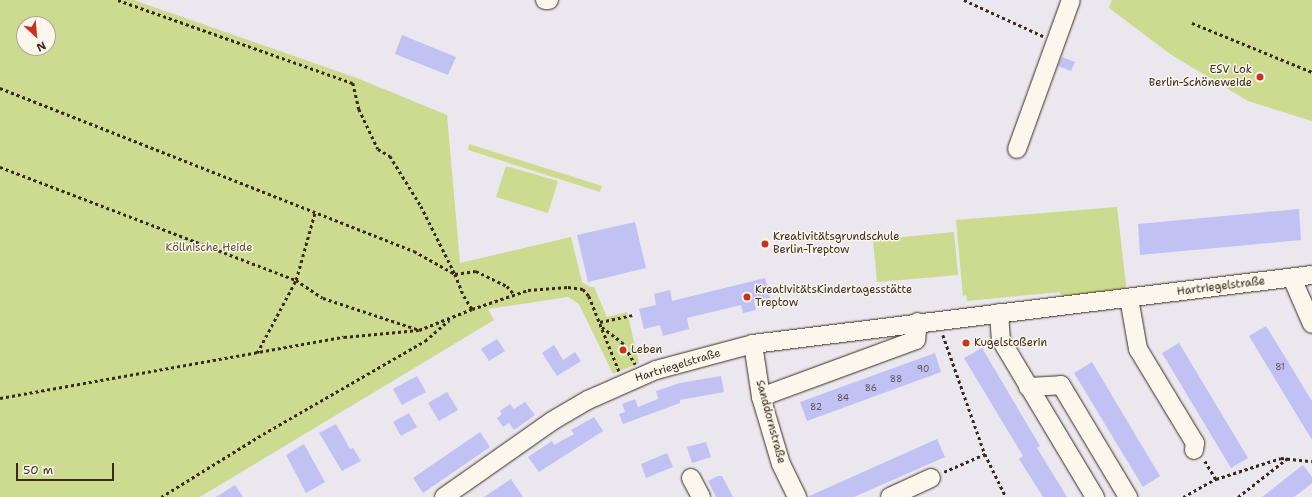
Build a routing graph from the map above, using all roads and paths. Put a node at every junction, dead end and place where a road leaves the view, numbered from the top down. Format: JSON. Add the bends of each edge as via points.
{"nodes":[{"id":1,"x":118,"y":0,"type":"edge"},
{"id":2,"x":545,"y":0,"type":"edge"},
{"id":3,"x":549,"y":0,"type":"edge"},
{"id":4,"x":964,"y":0,"type":"edge"},
{"id":5,"x":1071,"y":0,"type":"edge"},
{"id":6,"x":1192,"y":23,"type":"dead end"},
{"id":7,"x":1056,"y":42,"type":"junction"},
{"id":8,"x":1312,"y":72,"type":"edge"},
{"id":9,"x":0,"y":88,"type":"edge"},
{"id":10,"x":1017,"y":149,"type":"dead end"},
{"id":11,"x":0,"y":167,"type":"edge"},
{"id":12,"x":315,"y":212,"type":"junction"},
{"id":13,"x":455,"y":274,"type":"junction"},
{"id":14,"x":1312,"y":275,"type":"edge"},
{"id":15,"x":1292,"y":278,"type":"junction"},
{"id":16,"x":296,"y":280,"type":"junction"},
{"id":17,"x":514,"y":294,"type":"junction"},
{"id":18,"x":1129,"y":298,"type":"junction"},
{"id":19,"x":472,"y":309,"type":"junction"},
{"id":20,"x":999,"y":313,"type":"junction"},
{"id":21,"x":632,"y":315,"type":"dead end"},
{"id":22,"x":451,"y":318,"type":"junction"},
{"id":23,"x":937,"y":320,"type":"junction"},
{"id":24,"x":600,"y":322,"type":"junction"},
{"id":25,"x":918,"y":322,"type":"junction"},
{"id":26,"x":1312,"y":324,"type":"edge"},
{"id":27,"x":601,"y":327,"type":"junction"},
{"id":28,"x":420,"y":330,"type":"junction"},
{"id":29,"x":753,"y":344,"type":"junction"},
{"id":30,"x":257,"y":353,"type":"junction"},
{"id":31,"x":638,"y":367,"type":"dead end"},
{"id":32,"x":623,"y":383,"type":"junction"},
{"id":33,"x":1028,"y":387,"type":"junction"},
{"id":34,"x":761,"y":396,"type":"junction"},
{"id":35,"x":0,"y":398,"type":"edge"},
{"id":36,"x":1194,"y":450,"type":"dead end"},
{"id":37,"x":985,"y":454,"type":"junction"},
{"id":38,"x":1290,"y":457,"type":"junction"},
{"id":39,"x":1312,"y":461,"type":"edge"},
{"id":40,"x":691,"y":478,"type":"dead end"},
{"id":41,"x":931,"y":478,"type":"joint"},
{"id":42,"x":161,"y":497,"type":"edge"},
{"id":43,"x":444,"y":497,"type":"edge"},
{"id":44,"x":702,"y":497,"type":"edge"},
{"id":45,"x":797,"y":497,"type":"edge"},
{"id":46,"x":890,"y":497,"type":"edge"},
{"id":47,"x":1006,"y":497,"type":"edge"},
{"id":48,"x":1095,"y":497,"type":"edge"},
{"id":49,"x":1128,"y":497,"type":"edge"},
{"id":50,"x":1183,"y":497,"type":"edge"},
{"id":51,"x":1238,"y":497,"type":"edge"}],
"edges":[{"from":1,"to":13,"type":"path","via":[[353,82],[359,109],[378,149],[390,156],[421,206]]},
{"from":2,"to":3,"type":"street"},
{"from":4,"to":7,"type":"path"},
{"from":5,"to":7,"type":"street"},
{"from":6,"to":8,"type":"path"},
{"from":7,"to":10,"type":"street"},
{"from":9,"to":12,"type":"path"},
{"from":11,"to":16,"type":"path"},
{"from":12,"to":13,"type":"path","via":[[414,250]]},
{"from":12,"to":16,"type":"path"},
{"from":13,"to":17,"type":"path","via":[[476,271],[507,286]]},
{"from":13,"to":19,"type":"path"},
{"from":14,"to":15,"type":"street","name":"Hartriegelstraße"},
{"from":15,"to":18,"type":"street","name":"Hartriegelstraße"},
{"from":15,"to":26,"type":"street"},
{"from":16,"to":28,"type":"path","via":[[323,298]]},
{"from":16,"to":30,"type":"path"},
{"from":17,"to":19,"type":"path"},
{"from":17,"to":24,"type":"path","via":[[553,288],[583,290],[589,296]]},
{"from":18,"to":20,"type":"street","name":"Hartriegelstraße"},
{"from":18,"to":36,"type":"street","via":[[1138,349],[1195,443]]},
{"from":19,"to":22,"type":"path"},
{"from":20,"to":23,"type":"street","name":"Hartriegelstraße"},
{"from":20,"to":33,"type":"street","via":[[1001,340]]},
{"from":21,"to":24,"type":"path"},
{"from":22,"to":28,"type":"path"},
{"from":22,"to":42,"type":"path","via":[[425,341],[263,434]]},
{"from":23,"to":25,"type":"street","name":"Hartriegelstraße"},
{"from":23,"to":37,"type":"path"},
{"from":24,"to":27,"type":"path"},
{"from":25,"to":29,"type":"street","name":"Hartriegelstraße"},
{"from":25,"to":34,"type":"street","via":[[916,340]]},
{"from":27,"to":31,"type":"path","via":[[622,342],[633,363]]},
{"from":27,"to":32,"type":"path"},
{"from":28,"to":30,"type":"path","via":[[344,337]]},
{"from":29,"to":32,"type":"street","name":"Hartriegelstraße","via":[[656,370]]},
{"from":29,"to":34,"type":"street","name":"Sanddornstraße"},
{"from":30,"to":35,"type":"path"},
{"from":32,"to":43,"type":"street","name":"Hartriegelstraße","via":[[552,421]]},
{"from":33,"to":48,"type":"street"},
{"from":33,"to":49,"type":"street","via":[[1062,385]]},
{"from":34,"to":45,"type":"street","name":"Sanddornstraße","via":[[781,464]]},
{"from":37,"to":41,"type":"path"},
{"from":37,"to":47,"type":"path"},
{"from":38,"to":39,"type":"path"},
{"from":38,"to":50,"type":"path","via":[[1216,479]]},
{"from":38,"to":51,"type":"path"},
{"from":40,"to":44,"type":"street"},
{"from":41,"to":46,"type":"street"}]}
